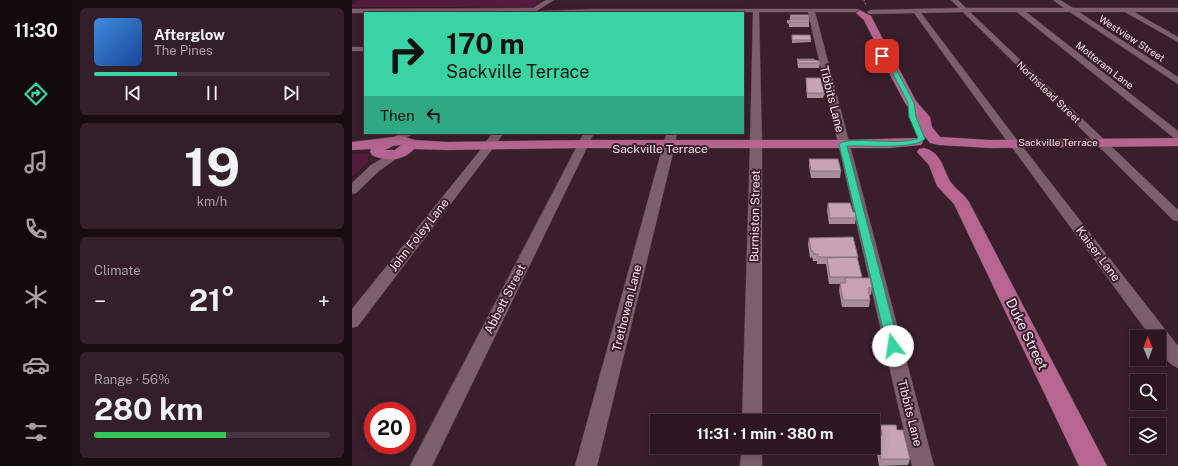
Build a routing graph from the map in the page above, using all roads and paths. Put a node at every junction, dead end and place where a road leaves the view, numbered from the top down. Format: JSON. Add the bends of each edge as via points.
{"nodes":[{"id":1,"x":954,"y":0,"type":"edge"},
{"id":2,"x":1056,"y":0,"type":"edge"},
{"id":3,"x":540,"y":9,"type":"edge"},
{"id":4,"x":863,"y":10,"type":"edge"},
{"id":5,"x":965,"y":10,"type":"junction"},
{"id":6,"x":1019,"y":10,"type":"junction"},
{"id":7,"x":1071,"y":10,"type":"junction"},
{"id":8,"x":1126,"y":10,"type":"junction"},
{"id":9,"x":1177,"y":10,"type":"edge"},
{"id":10,"x":352,"y":11,"type":"edge"},
{"id":11,"x":756,"y":11,"type":"junction"},
{"id":12,"x":811,"y":11,"type":"junction"},
{"id":13,"x":916,"y":11,"type":"junction"},
{"id":14,"x":436,"y":12,"type":"edge"},
{"id":15,"x":593,"y":12,"type":"edge"},
{"id":16,"x":651,"y":12,"type":"edge"},
{"id":17,"x":704,"y":12,"type":"edge"},
{"id":18,"x":1178,"y":40,"type":"edge"},
{"id":19,"x":352,"y":49,"type":"edge"},
{"id":20,"x":364,"y":49,"type":"edge"},
{"id":21,"x":1178,"y":80,"type":"edge"},
{"id":22,"x":499,"y":134,"type":"edge"},
{"id":23,"x":1178,"y":136,"type":"edge"},
{"id":24,"x":584,"y":142,"type":"edge"},
{"id":25,"x":669,"y":142,"type":"edge"},
{"id":26,"x":1178,"y":142,"type":"edge"},
{"id":27,"x":1016,"y":145,"type":"junction"},
{"id":28,"x":1103,"y":145,"type":"junction"},
{"id":29,"x":352,"y":146,"type":"edge"},
{"id":30,"x":843,"y":146,"type":"junction"},
{"id":31,"x":930,"y":146,"type":"junction"},
{"id":32,"x":395,"y":147,"type":"edge"},
{"id":33,"x":488,"y":147,"type":"junction"},
{"id":34,"x":756,"y":147,"type":"junction"},
{"id":35,"x":1178,"y":147,"type":"edge"},
{"id":36,"x":352,"y":151,"type":"edge"},
{"id":37,"x":352,"y":189,"type":"edge"},
{"id":38,"x":1178,"y":217,"type":"edge"},
{"id":39,"x":352,"y":321,"type":"edge"},
{"id":40,"x":1178,"y":360,"type":"edge"},
{"id":41,"x":752,"y":414,"type":"edge"},
{"id":42,"x":752,"y":454,"type":"edge"},
{"id":43,"x":421,"y":466,"type":"edge"},
{"id":44,"x":586,"y":466,"type":"edge"},
{"id":45,"x":751,"y":466,"type":"edge"},
{"id":46,"x":923,"y":466,"type":"edge"},
{"id":47,"x":1093,"y":466,"type":"edge"}],
"edges":[{"from":1,"to":5,"type":"street","name":"Northstead Street"},
{"from":2,"to":7,"type":"street","name":"Westview Street"},
{"from":3,"to":14,"type":"street"},
{"from":3,"to":15,"type":"street"},
{"from":4,"to":12,"type":"street"},
{"from":4,"to":13,"type":"street"},
{"from":4,"to":31,"type":"main road","name":"Duke Street","via":[[884,50],[882,56],[891,65],[911,103],[913,117]]},
{"from":5,"to":6,"type":"street"},
{"from":5,"to":13,"type":"street"},
{"from":5,"to":28,"type":"street","name":"Northstead Street"},
{"from":6,"to":7,"type":"street"},
{"from":6,"to":23,"type":"street","name":"Motteram Lane"},
{"from":7,"to":8,"type":"street"},
{"from":7,"to":21,"type":"street","name":"Westview Street"},
{"from":8,"to":9,"type":"street"},
{"from":8,"to":18,"type":"street"},
{"from":10,"to":14,"type":"street"},
{"from":11,"to":12,"type":"street"},
{"from":11,"to":17,"type":"street"},
{"from":11,"to":34,"type":"street","name":"Burniston Street"},
{"from":12,"to":30,"type":"street","name":"Tibbits Lane"},
{"from":13,"to":27,"type":"street","name":"Kaiser Lane"},
{"from":15,"to":16,"type":"street"},
{"from":16,"to":17,"type":"street"},
{"from":19,"to":20,"type":"street"},
{"from":22,"to":33,"type":"street","name":"John Foley Lane"},
{"from":24,"to":25,"type":"main road","name":"Sackville Terrace"},
{"from":24,"to":33,"type":"main road","name":"Sackville Terrace"},
{"from":24,"to":43,"type":"street","name":"Abbett Street"},
{"from":25,"to":34,"type":"main road","name":"Sackville Terrace"},
{"from":25,"to":44,"type":"street","name":"Trethowan Lane"},
{"from":26,"to":28,"type":"main road","name":"Sackville Terrace"},
{"from":27,"to":28,"type":"main road","name":"Sackville Terrace"},
{"from":27,"to":31,"type":"main road","name":"Sackville Terrace","via":[[1002,149]]},
{"from":27,"to":40,"type":"street","name":"Kaiser Lane"},
{"from":28,"to":35,"type":"main road","name":"Sackville Terrace"},
{"from":28,"to":38,"type":"street","name":"Northstead Street"},
{"from":29,"to":32,"type":"main road","name":"Sackville Terrace"},
{"from":30,"to":31,"type":"main road","name":"Sackville Terrace"},
{"from":30,"to":34,"type":"main road","name":"Sackville Terrace"},
{"from":30,"to":46,"type":"street","name":"Tibbits Lane"},
{"from":31,"to":47,"type":"main road","name":"Duke Street","via":[[943,184],[961,202]]},
{"from":32,"to":33,"type":"main road","name":"Sackville Terrace","via":[[445,151]]},
{"from":32,"to":36,"type":"main road","name":"Sackville Terrace"},
{"from":32,"to":37,"type":"street"},
{"from":33,"to":39,"type":"street","name":"John Foley Lane"},
{"from":34,"to":41,"type":"street","name":"Burniston Street"},
{"from":42,"to":45,"type":"street"}]}
